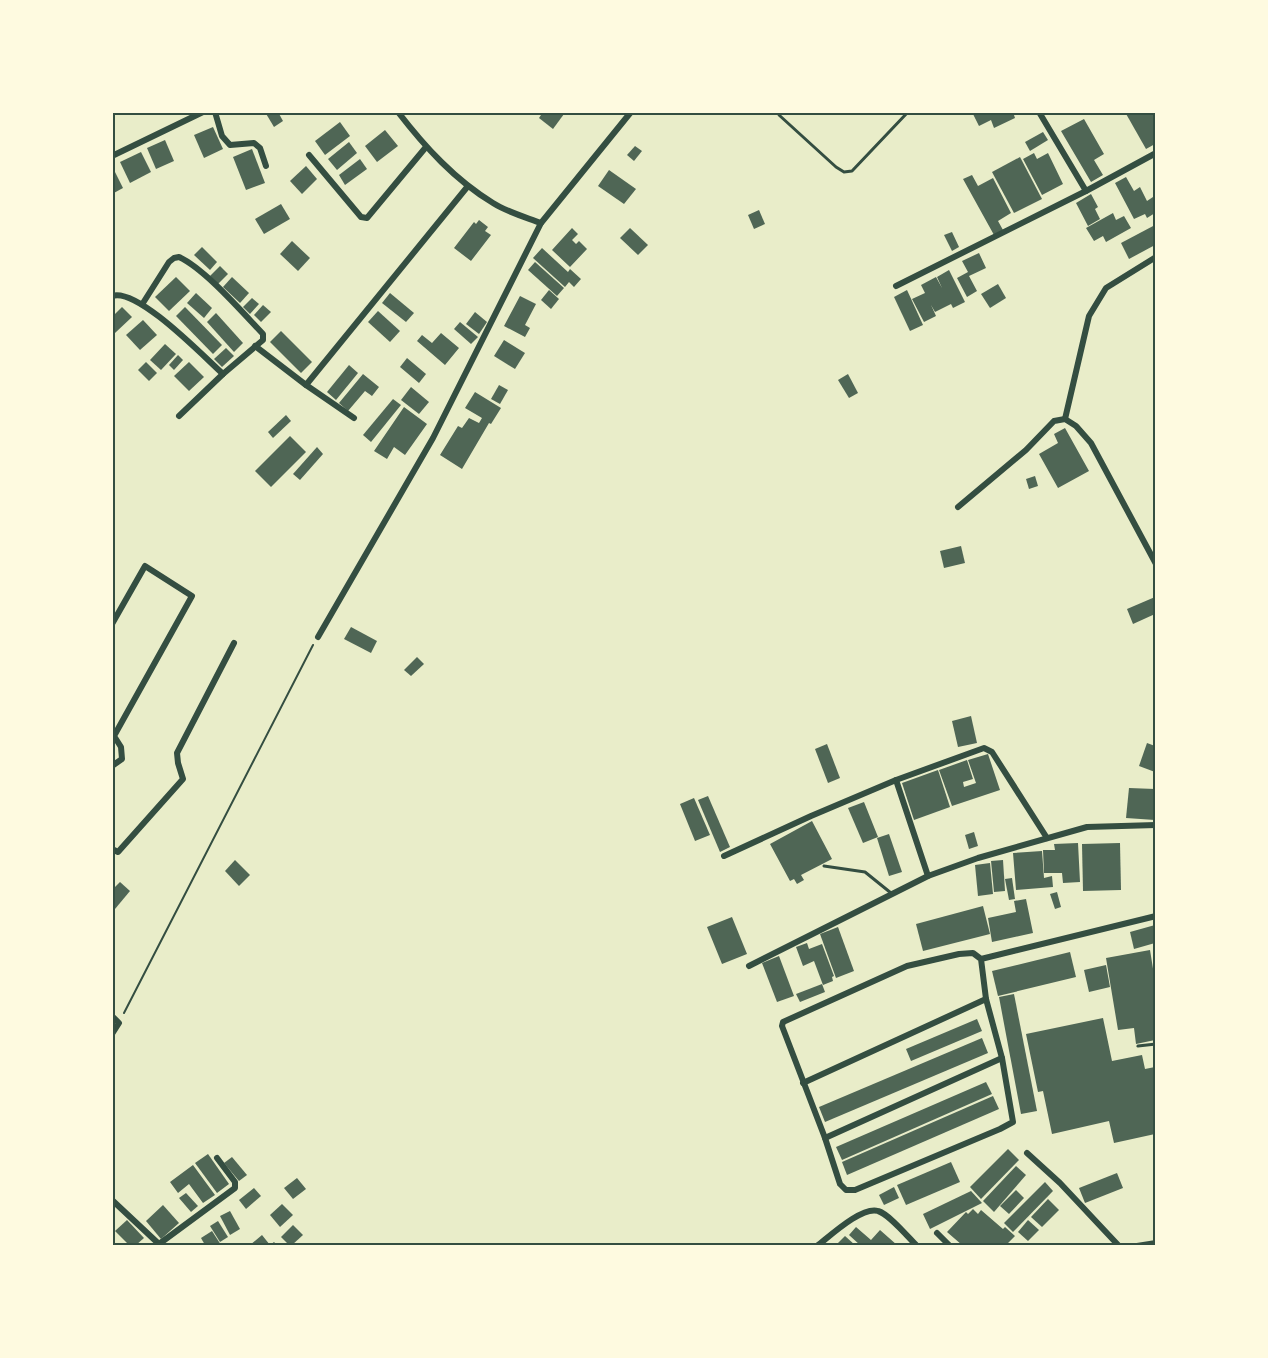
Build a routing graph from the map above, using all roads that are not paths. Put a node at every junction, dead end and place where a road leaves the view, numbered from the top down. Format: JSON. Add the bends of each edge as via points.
{"nodes":[{"id":1,"x":203,"y":112,"type":"edge"},
{"id":2,"x":215,"y":112,"type":"edge"},
{"id":3,"x":398,"y":112,"type":"edge"},
{"id":4,"x":631,"y":112,"type":"edge"},
{"id":5,"x":908,"y":112,"type":"edge"},
{"id":6,"x":1039,"y":112,"type":"edge"},
{"id":7,"x":779,"y":115,"type":"dead end"},
{"id":8,"x":426,"y":147,"type":"junction"},
{"id":9,"x":1155,"y":153,"type":"edge"},
{"id":10,"x":309,"y":155,"type":"dead end"},
{"id":11,"x":112,"y":156,"type":"edge"},
{"id":12,"x":266,"y":166,"type":"dead end"},
{"id":13,"x":468,"y":186,"type":"junction"},
{"id":14,"x":1086,"y":191,"type":"junction"},
{"id":15,"x":541,"y":223,"type":"junction"},
{"id":16,"x":1155,"y":256,"type":"edge"},
{"id":17,"x":896,"y":286,"type":"dead end"},
{"id":18,"x":112,"y":296,"type":"edge"},
{"id":19,"x":143,"y":303,"type":"junction"},
{"id":20,"x":255,"y":346,"type":"junction"},
{"id":21,"x":223,"y":374,"type":"junction"},
{"id":22,"x":306,"y":385,"type":"junction"},
{"id":23,"x":179,"y":416,"type":"dead end"},
{"id":24,"x":354,"y":418,"type":"dead end"},
{"id":25,"x":1065,"y":419,"type":"junction"},
{"id":26,"x":958,"y":507,"type":"dead end"},
{"id":27,"x":1155,"y":564,"type":"edge"},
{"id":28,"x":112,"y":624,"type":"edge"},
{"id":29,"x":318,"y":637,"type":"road end"},
{"id":30,"x":234,"y":643,"type":"dead end"},
{"id":31,"x":112,"y":766,"type":"edge"},
{"id":32,"x":896,"y":780,"type":"junction"},
{"id":33,"x":1155,"y":825,"type":"edge"},
{"id":34,"x":1047,"y":838,"type":"junction"},
{"id":35,"x":112,"y":849,"type":"edge"},
{"id":36,"x":724,"y":856,"type":"dead end"},
{"id":37,"x":824,"y":866,"type":"dead end"},
{"id":38,"x":928,"y":876,"type":"junction"},
{"id":39,"x":891,"y":893,"type":"junction"},
{"id":40,"x":1155,"y":916,"type":"edge"},
{"id":41,"x":981,"y":959,"type":"junction"},
{"id":42,"x":749,"y":966,"type":"dead end"},
{"id":43,"x":986,"y":999,"type":"junction"},
{"id":44,"x":112,"y":1016,"type":"edge"},
{"id":45,"x":112,"y":1034,"type":"edge"},
{"id":46,"x":1155,"y":1044,"type":"edge"},
{"id":47,"x":1138,"y":1046,"type":"dead end"},
{"id":48,"x":1002,"y":1058,"type":"junction"},
{"id":49,"x":803,"y":1083,"type":"junction"},
{"id":50,"x":825,"y":1138,"type":"junction"},
{"id":51,"x":1027,"y":1153,"type":"dead end"},
{"id":52,"x":217,"y":1158,"type":"dead end"},
{"id":53,"x":112,"y":1200,"type":"edge"},
{"id":54,"x":937,"y":1233,"type":"dead end"},
{"id":55,"x":1155,"y":1243,"type":"edge"},
{"id":56,"x":160,"y":1245,"type":"edge"},
{"id":57,"x":817,"y":1245,"type":"edge"},
{"id":58,"x":917,"y":1245,"type":"edge"},
{"id":59,"x":950,"y":1245,"type":"edge"},
{"id":60,"x":1119,"y":1245,"type":"edge"},
{"id":61,"x":1137,"y":1245,"type":"edge"}],
"edges":[{"from":1,"to":11,"type":"street"},
{"from":2,"to":12,"type":"street","via":[[222,136],[230,145],[254,143],[260,148]]},
{"from":3,"to":8,"type":"street"},
{"from":4,"to":15,"type":"street"},
{"from":5,"to":7,"type":"lane","via":[[852,171],[844,172]]},
{"from":6,"to":14,"type":"street"},
{"from":8,"to":10,"type":"street","via":[[367,218],[361,217]]},
{"from":8,"to":13,"type":"street"},
{"from":9,"to":14,"type":"street"},
{"from":13,"to":15,"type":"street","via":[[495,204]]},
{"from":13,"to":22,"type":"street"},
{"from":14,"to":17,"type":"street"},
{"from":15,"to":29,"type":"street","via":[[433,438]]},
{"from":16,"to":25,"type":"street","via":[[1106,288],[1089,316]]},
{"from":18,"to":19,"type":"street","via":[[122,294]]},
{"from":19,"to":20,"type":"street","via":[[169,262],[179,257],[214,285],[263,334],[263,340]]},
{"from":19,"to":21,"type":"street"},
{"from":20,"to":21,"type":"street"},
{"from":20,"to":22,"type":"street"},
{"from":21,"to":23,"type":"street"},
{"from":22,"to":24,"type":"street"},
{"from":25,"to":26,"type":"street","via":[[1054,421]]},
{"from":25,"to":27,"type":"street","via":[[1091,443]]},
{"from":28,"to":31,"type":"street","via":[[145,566],[192,596],[114,736],[122,759]]},
{"from":30,"to":35,"type":"street","via":[[177,753],[183,779],[118,852]]},
{"from":32,"to":34,"type":"street","via":[[986,748]]},
{"from":32,"to":36,"type":"street"},
{"from":32,"to":38,"type":"street"},
{"from":33,"to":34,"type":"street","via":[[1088,827]]},
{"from":34,"to":38,"type":"street"},
{"from":37,"to":39,"type":"lane","via":[[865,872]]},
{"from":38,"to":39,"type":"street"},
{"from":39,"to":42,"type":"street"},
{"from":40,"to":41,"type":"street"},
{"from":41,"to":43,"type":"street"},
{"from":41,"to":49,"type":"street","via":[[973,953],[959,954],[907,966],[786,1019],[782,1026]]},
{"from":43,"to":48,"type":"street"},
{"from":43,"to":49,"type":"street"},
{"from":44,"to":45,"type":"street","via":[[119,1023]]},
{"from":46,"to":47,"type":"lane"},
{"from":48,"to":50,"type":"street"},
{"from":48,"to":50,"type":"street","via":[[1014,1120],[1000,1129],[850,1191],[840,1184]]},
{"from":49,"to":50,"type":"street"},
{"from":51,"to":60,"type":"street"},
{"from":52,"to":56,"type":"street","via":[[235,1182],[235,1188]]},
{"from":53,"to":56,"type":"street"},
{"from":54,"to":59,"type":"street"},
{"from":55,"to":61,"type":"street"},
{"from":57,"to":58,"type":"street","via":[[871,1210],[880,1211]]}]}
